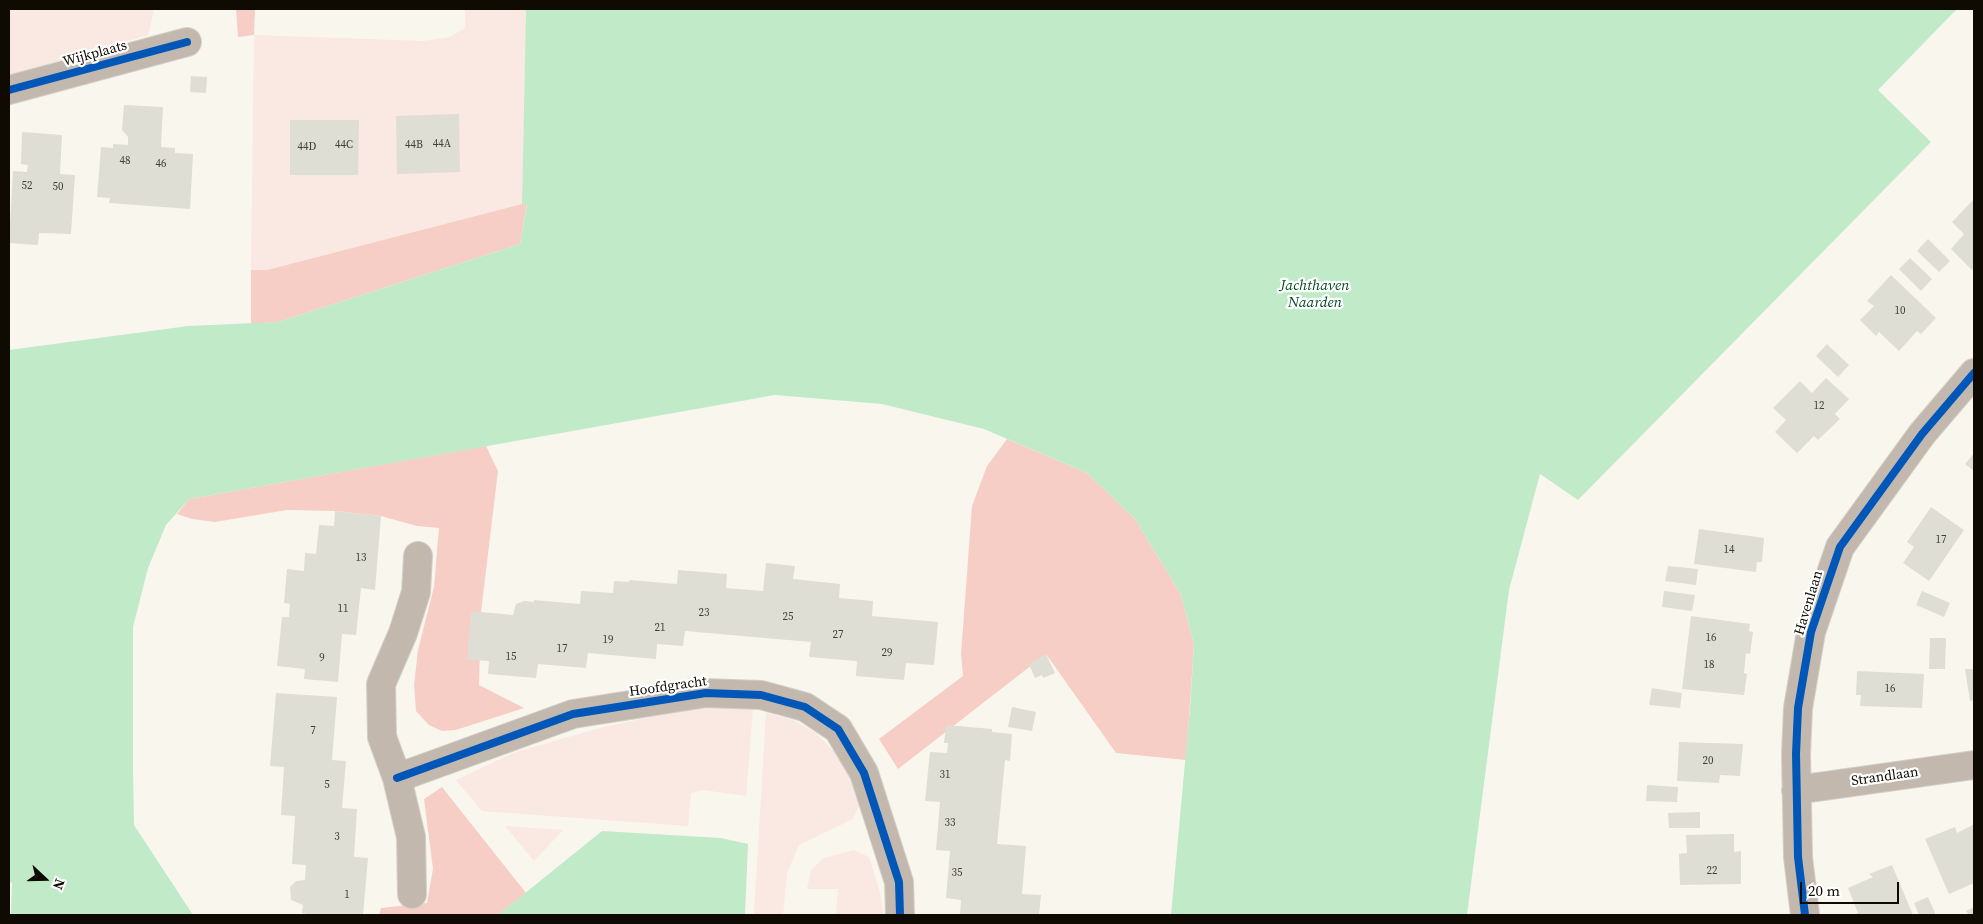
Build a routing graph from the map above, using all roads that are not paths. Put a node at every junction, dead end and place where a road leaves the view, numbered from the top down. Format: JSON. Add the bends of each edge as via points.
{"nodes":[{"id":1,"x":187,"y":42,"type":"dead end"},
{"id":2,"x":9,"y":90,"type":"edge"},
{"id":3,"x":1974,"y":373,"type":"edge"},
{"id":4,"x":418,"y":556,"type":"dead end"},
{"id":5,"x":1974,"y":765,"type":"edge"},
{"id":6,"x":397,"y":778,"type":"junction"},
{"id":7,"x":1796,"y":790,"type":"junction"},
{"id":8,"x":412,"y":894,"type":"dead end"},
{"id":9,"x":900,"y":915,"type":"edge"},
{"id":10,"x":1805,"y":915,"type":"edge"}],
"edges":[{"from":1,"to":2,"type":"street","name":"Wijkplaats"},
{"from":3,"to":7,"type":"street","name":"Havenlaan","via":[[1922,434],[1840,547],[1811,632],[1798,708]]},
{"from":4,"to":6,"type":"street","via":[[416,592],[381,684],[382,737]]},
{"from":5,"to":7,"type":"street","name":"Strandlaan"},
{"from":6,"to":8,"type":"street","via":[[411,837]]},
{"from":6,"to":9,"type":"street","name":"Hoofdgracht","via":[[573,714],[706,693],[761,695],[805,707],[838,729],[864,773],[899,882]]},
{"from":7,"to":10,"type":"street","name":"Havenlaan","via":[[1798,857]]}]}
